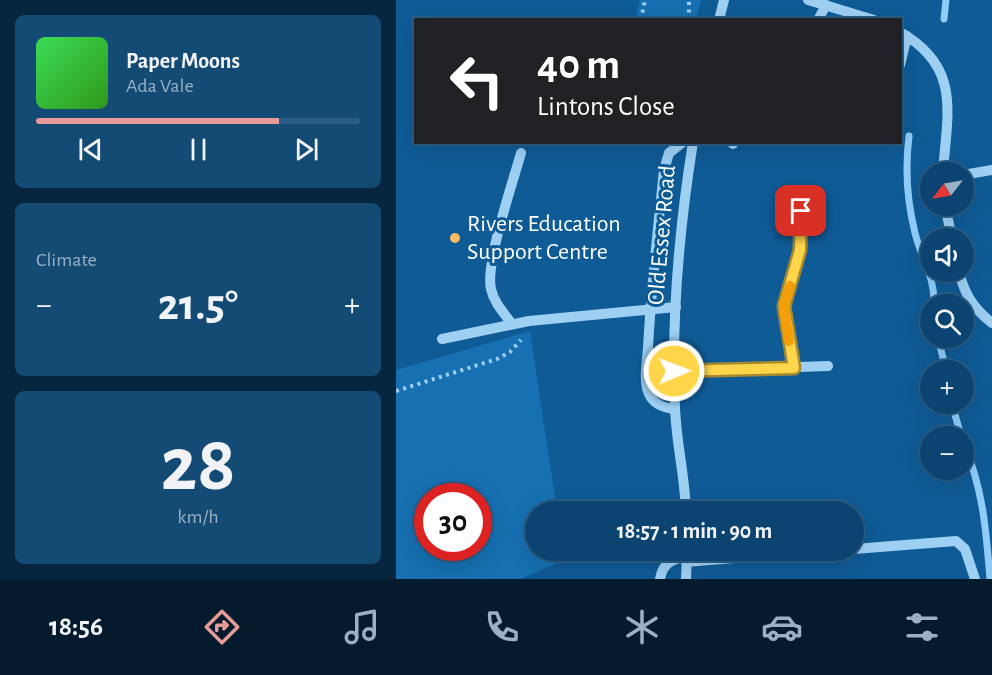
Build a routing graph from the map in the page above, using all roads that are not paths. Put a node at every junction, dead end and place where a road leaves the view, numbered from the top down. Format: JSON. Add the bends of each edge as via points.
{"nodes":[{"id":1,"x":724,"y":0,"type":"edge"},
{"id":2,"x":808,"y":0,"type":"edge"},
{"id":3,"x":826,"y":5,"type":"junction"},
{"id":4,"x":847,"y":5,"type":"edge"},
{"id":5,"x":720,"y":18,"type":"edge"},
{"id":6,"x":819,"y":18,"type":"edge"},
{"id":7,"x":870,"y":18,"type":"edge"},
{"id":8,"x":904,"y":34,"type":"edge"},
{"id":9,"x":902,"y":49,"type":"edge"},
{"id":10,"x":680,"y":144,"type":"edge"},
{"id":11,"x":693,"y":144,"type":"edge"},
{"id":12,"x":521,"y":153,"type":"dead end"},
{"id":13,"x":944,"y":162,"type":"edge"},
{"id":14,"x":992,"y":170,"type":"edge"},
{"id":15,"x":974,"y":173,"type":"edge"},
{"id":16,"x":801,"y":190,"type":"dead end"},
{"id":17,"x":962,"y":282,"type":"edge"},
{"id":18,"x":676,"y":307,"type":"junction"},
{"id":19,"x":650,"y":310,"type":"junction"},
{"id":20,"x":992,"y":323,"type":"edge"},
{"id":21,"x":512,"y":324,"type":"junction"},
{"id":22,"x":442,"y":339,"type":"dead end"},
{"id":23,"x":828,"y":366,"type":"dead end"},
{"id":24,"x":794,"y":368,"type":"junction"},
{"id":25,"x":674,"y":371,"type":"junction"},
{"id":26,"x":675,"y":409,"type":"junction"},
{"id":27,"x":685,"y":501,"type":"edge"},
{"id":28,"x":864,"y":548,"type":"edge"},
{"id":29,"x":669,"y":561,"type":"edge"},
{"id":30,"x":686,"y":561,"type":"edge"},
{"id":31,"x":660,"y":579,"type":"edge"},
{"id":32,"x":686,"y":579,"type":"edge"},
{"id":33,"x":975,"y":579,"type":"edge"}],
"edges":[{"from":1,"to":5,"type":"street"},
{"from":2,"to":3,"type":"street"},
{"from":3,"to":4,"type":"street"},
{"from":3,"to":6,"type":"street"},
{"from":4,"to":7,"type":"street"},
{"from":8,"to":9,"type":"street"},
{"from":8,"to":13,"type":"street","via":[[929,53],[947,91],[949,121]]},
{"from":10,"to":19,"type":"street","via":[[669,153],[664,170]]},
{"from":11,"to":18,"type":"street","name":"Old Essex Road","via":[[679,243]]},
{"from":12,"to":21,"type":"street","via":[[490,269],[491,291]]},
{"from":14,"to":15,"type":"street"},
{"from":16,"to":24,"type":"street","via":[[800,250],[784,306]]},
{"from":17,"to":20,"type":"street","via":[[971,304]]},
{"from":18,"to":19,"type":"street"},
{"from":18,"to":25,"type":"street","name":"Old Essex Road"},
{"from":19,"to":21,"type":"street"},
{"from":19,"to":26,"type":"street","via":[[647,388],[659,406]]},
{"from":21,"to":22,"type":"street"},
{"from":23,"to":24,"type":"street"},
{"from":24,"to":25,"type":"street"},
{"from":25,"to":26,"type":"street","name":"Old Essex Road"},
{"from":26,"to":27,"type":"street","name":"Old Essex Road"},
{"from":28,"to":33,"type":"street","via":[[956,542],[965,549]]},
{"from":29,"to":31,"type":"street"},
{"from":30,"to":32,"type":"street"}]}
